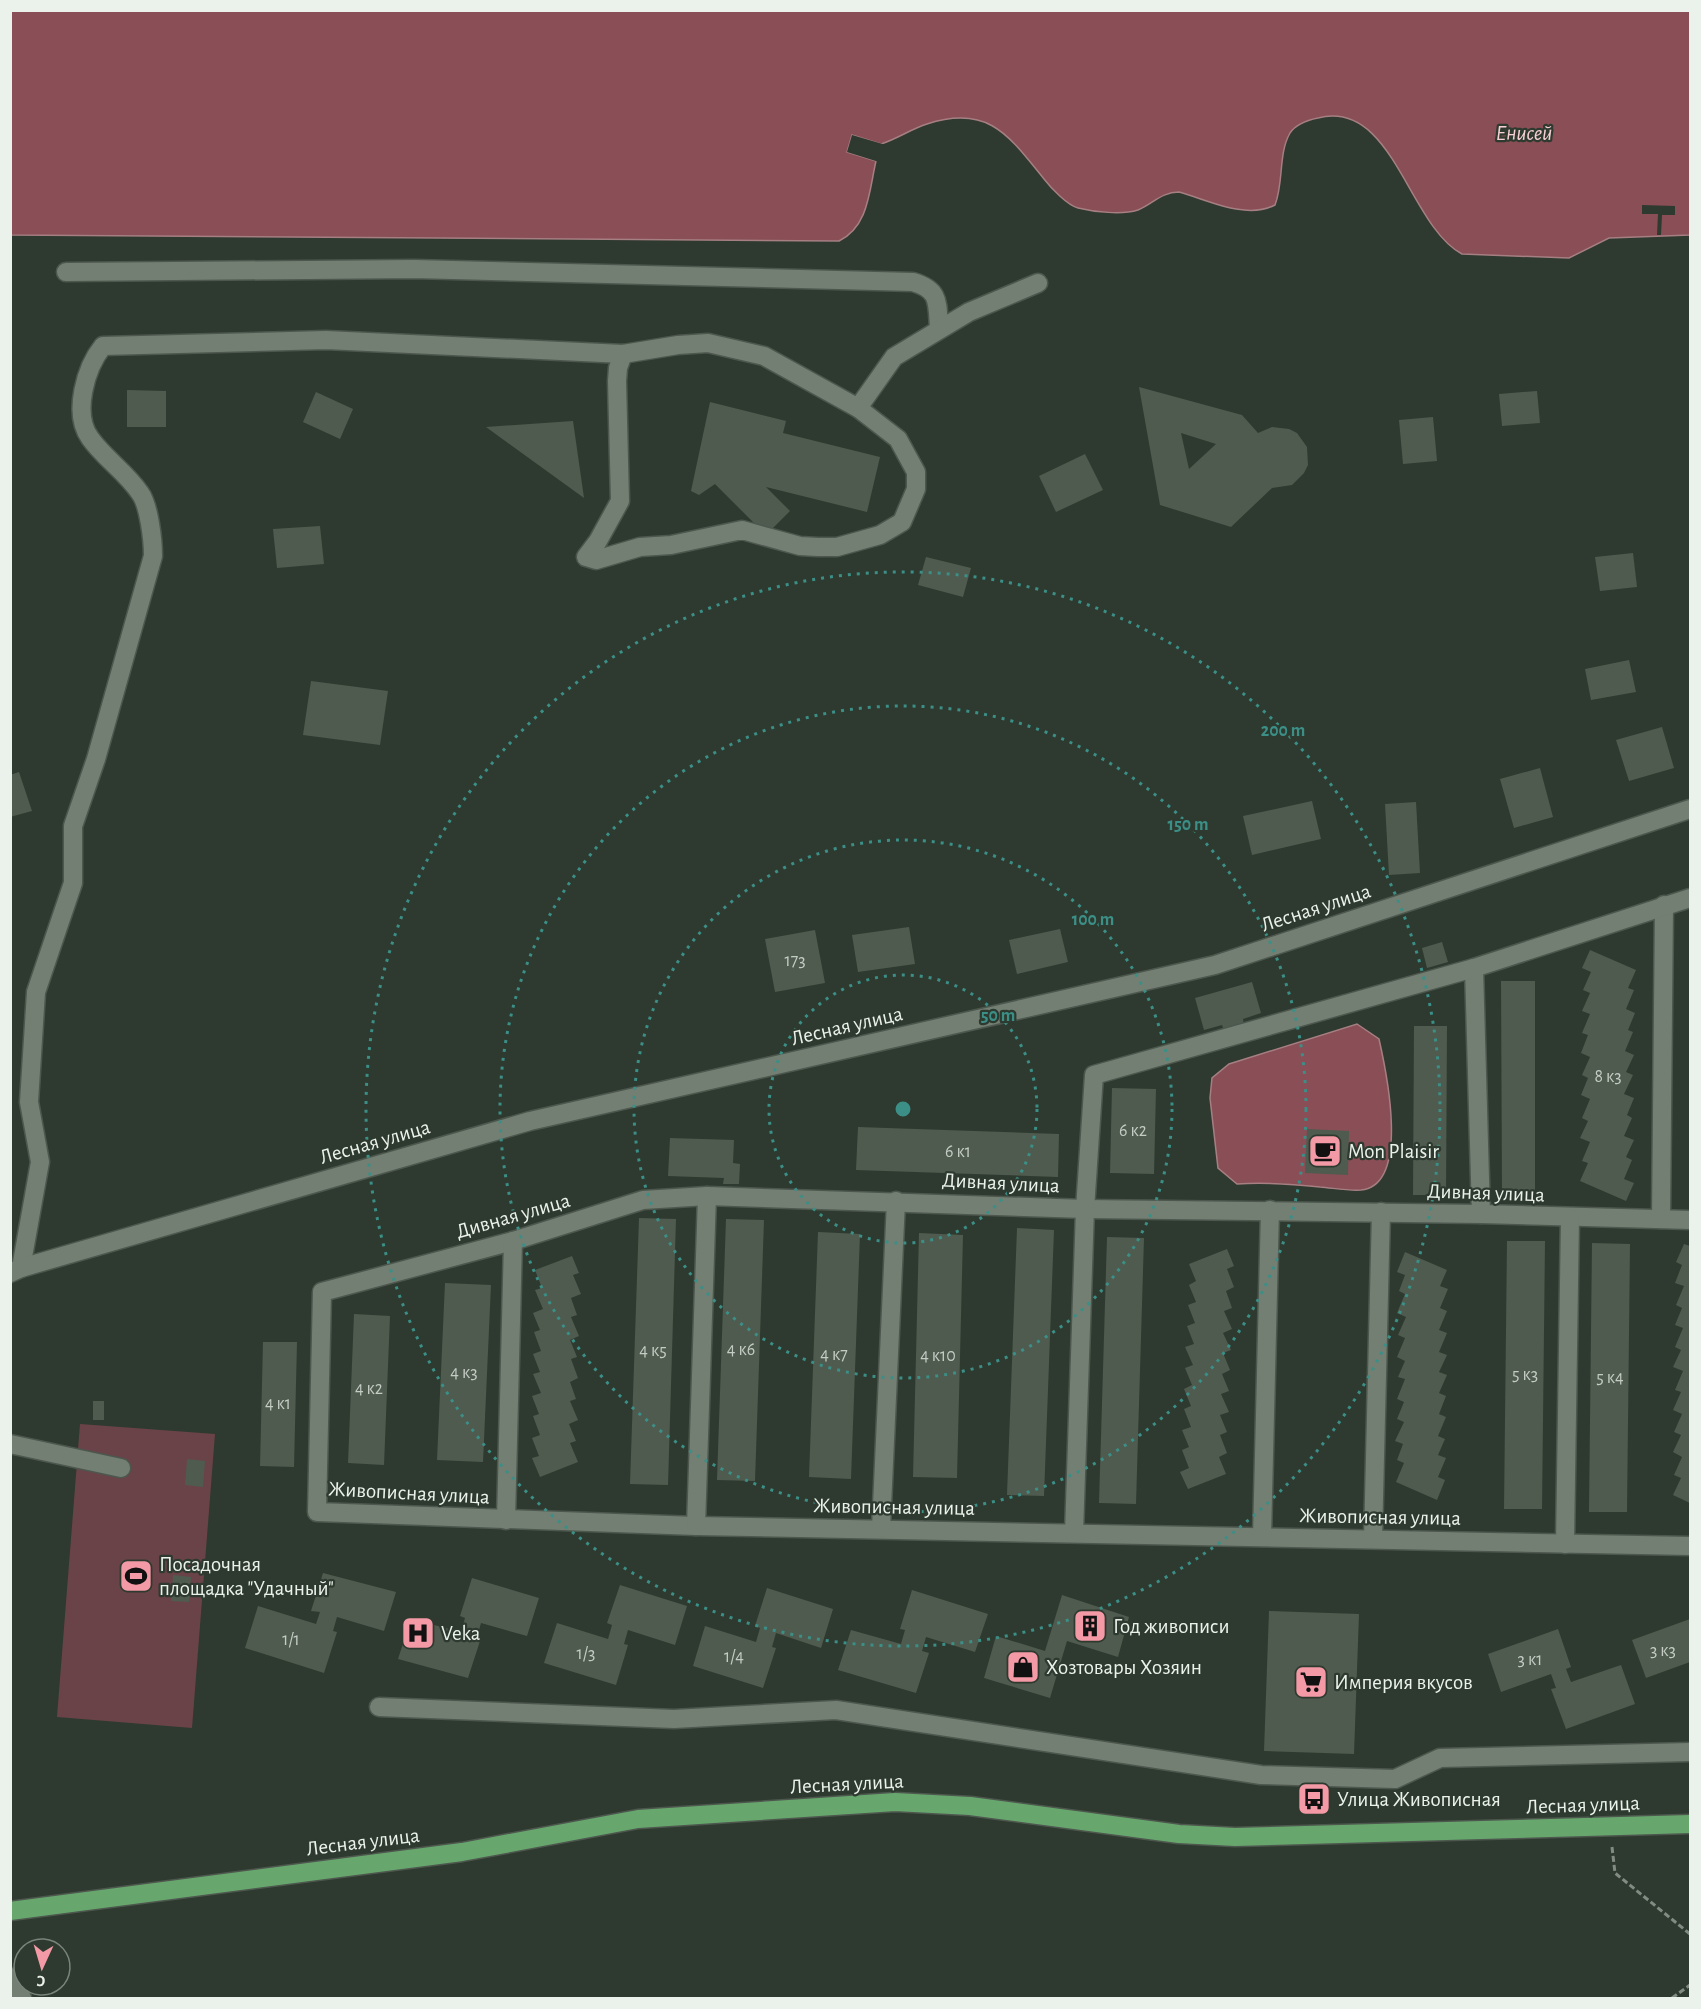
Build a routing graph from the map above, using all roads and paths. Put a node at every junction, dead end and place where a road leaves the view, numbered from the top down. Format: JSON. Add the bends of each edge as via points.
{"nodes":[{"id":1,"x":66,"y":272,"type":"dead end"},
{"id":2,"x":1038,"y":284,"type":"dead end"},
{"id":3,"x":939,"y":328,"type":"junction"},
{"id":4,"x":623,"y":354,"type":"junction"},
{"id":5,"x":858,"y":408,"type":"junction"},
{"id":6,"x":1690,"y":809,"type":"edge"},
{"id":7,"x":1690,"y":898,"type":"edge"},
{"id":8,"x":1664,"y":905,"type":"junction"},
{"id":9,"x":1474,"y":968,"type":"junction"},
{"id":10,"x":707,"y":1196,"type":"junction"},
{"id":11,"x":896,"y":1201,"type":"junction"},
{"id":12,"x":1085,"y":1209,"type":"junction"},
{"id":13,"x":1270,"y":1210,"type":"junction"},
{"id":14,"x":1381,"y":1212,"type":"junction"},
{"id":15,"x":1481,"y":1214,"type":"junction"},
{"id":16,"x":1570,"y":1218,"type":"junction"},
{"id":17,"x":1661,"y":1219,"type":"junction"},
{"id":18,"x":1690,"y":1220,"type":"edge"},
{"id":19,"x":513,"y":1241,"type":"junction"},
{"id":20,"x":16,"y":1270,"type":"edge"},
{"id":21,"x":322,"y":1292,"type":"joint"},
{"id":22,"x":10,"y":1444,"type":"edge"},
{"id":23,"x":121,"y":1468,"type":"dead end"},
{"id":24,"x":506,"y":1520,"type":"junction"},
{"id":25,"x":696,"y":1526,"type":"junction"},
{"id":26,"x":881,"y":1528,"type":"junction"},
{"id":27,"x":1074,"y":1533,"type":"junction"},
{"id":28,"x":1262,"y":1537,"type":"junction"},
{"id":29,"x":1373,"y":1539,"type":"junction"},
{"id":30,"x":1565,"y":1544,"type":"junction"},
{"id":31,"x":1690,"y":1546,"type":"edge"},
{"id":32,"x":379,"y":1707,"type":"dead end"},
{"id":33,"x":1690,"y":1752,"type":"edge"},
{"id":34,"x":1690,"y":1824,"type":"edge"},
{"id":35,"x":1612,"y":1847,"type":"dead end"},
{"id":36,"x":10,"y":1911,"type":"edge"},
{"id":37,"x":1690,"y":1934,"type":"edge"},
{"id":38,"x":10,"y":1977,"type":"edge"},
{"id":39,"x":1690,"y":1985,"type":"edge"},
{"id":40,"x":22,"y":1998,"type":"edge"},
{"id":41,"x":1672,"y":1998,"type":"edge"}],
"edges":[{"from":1,"to":3,"type":"street","via":[[414,269],[913,282],[928,286],[937,298]]},
{"from":2,"to":3,"type":"street"},
{"from":3,"to":5,"type":"street","via":[[894,357]]},
{"from":4,"to":5,"type":"street","via":[[708,343],[764,356]]},
{"from":4,"to":5,"type":"street","via":[[617,381],[620,501],[586,557],[596,560],[640,547],[671,545],[742,530],[800,546],[837,547],[880,535],[902,522],[916,489],[916,472],[898,439]]},
{"from":4,"to":20,"type":"street","via":[[326,340],[104,346],[93,358],[84,394],[88,436],[142,494],[153,556],[74,826],[73,883],[36,992],[29,1101],[40,1162]]},
{"from":6,"to":20,"type":"street","name":"Лесная улица","via":[[1215,965],[530,1121]]},
{"from":7,"to":8,"type":"street"},
{"from":8,"to":9,"type":"street"},
{"from":8,"to":17,"type":"street"},
{"from":9,"to":12,"type":"street","via":[[1094,1075]]},
{"from":9,"to":15,"type":"street"},
{"from":10,"to":11,"type":"street","name":"Дивная улица"},
{"from":10,"to":19,"type":"street","name":"Дивная улица","via":[[643,1200]]},
{"from":10,"to":25,"type":"street"},
{"from":11,"to":12,"type":"street","name":"Дивная улица"},
{"from":11,"to":26,"type":"street"},
{"from":12,"to":13,"type":"street","name":"Дивная улица"},
{"from":12,"to":27,"type":"street"},
{"from":13,"to":14,"type":"street","name":"Дивная улица"},
{"from":13,"to":28,"type":"street"},
{"from":14,"to":15,"type":"street","name":"Дивная улица"},
{"from":14,"to":29,"type":"street"},
{"from":15,"to":16,"type":"street","name":"Дивная улица"},
{"from":16,"to":17,"type":"street","name":"Дивная улица"},
{"from":16,"to":30,"type":"street"},
{"from":17,"to":18,"type":"street","name":"Дивная улица"},
{"from":19,"to":21,"type":"street","name":"Дивная улица"},
{"from":19,"to":24,"type":"street"},
{"from":21,"to":24,"type":"street","name":"Живописная улица","via":[[316,1512]]},
{"from":22,"to":23,"type":"street"},
{"from":24,"to":25,"type":"street","name":"Живописная улица"},
{"from":25,"to":26,"type":"street","name":"Живописная улица"},
{"from":26,"to":27,"type":"street","name":"Живописная улица"},
{"from":27,"to":28,"type":"street","name":"Живописная улица"},
{"from":28,"to":29,"type":"street","name":"Живописная улица"},
{"from":29,"to":30,"type":"street","name":"Живописная улица"},
{"from":30,"to":31,"type":"street","name":"Живописная улица"},
{"from":32,"to":33,"type":"street","via":[[674,1719],[836,1710],[1273,1775],[1395,1779],[1440,1758]]},
{"from":34,"to":36,"type":"main road","name":"Лесная улица","via":[[1235,1837],[1179,1834],[970,1806],[896,1802],[638,1819],[462,1852]]},
{"from":35,"to":37,"type":"path","via":[[1614,1873]]},
{"from":38,"to":40,"type":"street"},
{"from":39,"to":41,"type":"path"}]}
